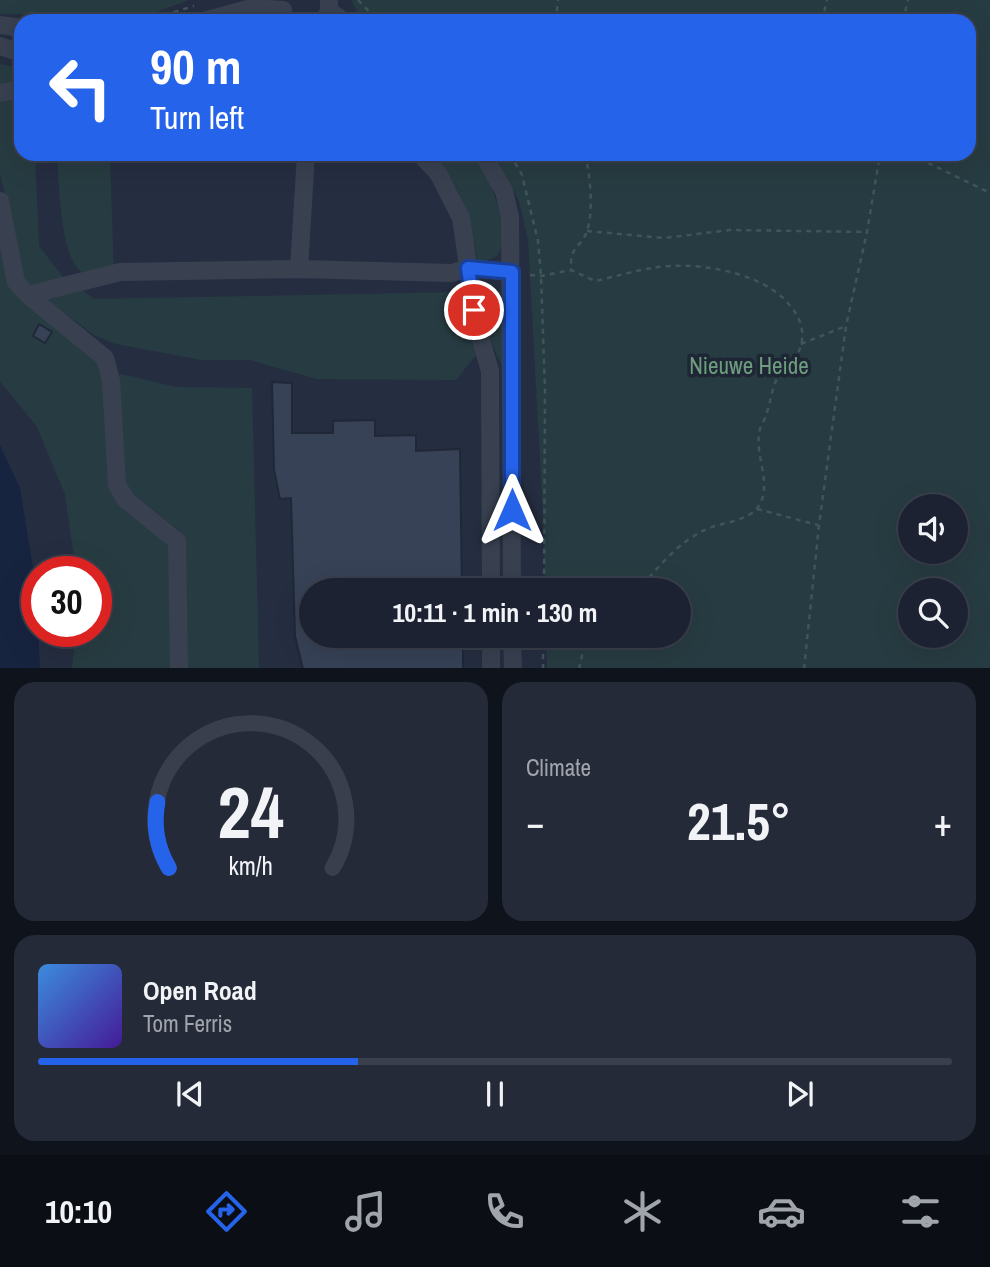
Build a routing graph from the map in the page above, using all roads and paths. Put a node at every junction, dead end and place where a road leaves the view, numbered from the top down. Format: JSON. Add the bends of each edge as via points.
{"nodes":[{"id":1,"x":358,"y":0,"type":"edge"},
{"id":2,"x":285,"y":10,"type":"edge"},
{"id":3,"x":203,"y":12,"type":"edge"},
{"id":4,"x":371,"y":14,"type":"edge"},
{"id":5,"x":306,"y":161,"type":"edge"},
{"id":6,"x":427,"y":161,"type":"edge"},
{"id":7,"x":487,"y":161,"type":"edge"},
{"id":8,"x":514,"y":161,"type":"edge"},
{"id":9,"x":586,"y":161,"type":"edge"},
{"id":10,"x":879,"y":161,"type":"edge"},
{"id":11,"x":924,"y":161,"type":"edge"},
{"id":12,"x":990,"y":193,"type":"edge"},
{"id":13,"x":0,"y":201,"type":"edge"},
{"id":14,"x":587,"y":231,"type":"junction"},
{"id":15,"x":867,"y":232,"type":"junction"},
{"id":16,"x":468,"y":268,"type":"junction"},
{"id":17,"x":299,"y":269,"type":"junction"},
{"id":18,"x":571,"y":270,"type":"junction"},
{"id":19,"x":512,"y":272,"type":"junction"},
{"id":20,"x":541,"y":276,"type":"junction"},
{"id":21,"x":29,"y":295,"type":"junction"},
{"id":22,"x":846,"y":326,"type":"junction"},
{"id":23,"x":801,"y":344,"type":"junction"},
{"id":24,"x":757,"y":509,"type":"junction"},
{"id":25,"x":819,"y":525,"type":"junction"},
{"id":26,"x":491,"y":578,"type":"edge"},
{"id":27,"x":512,"y":578,"type":"edge"},
{"id":28,"x":544,"y":578,"type":"edge"},
{"id":29,"x":649,"y":578,"type":"edge"},
{"id":30,"x":491,"y":648,"type":"edge"},
{"id":31,"x":512,"y":648,"type":"edge"},
{"id":32,"x":543,"y":648,"type":"edge"},
{"id":33,"x":585,"y":648,"type":"edge"},
{"id":34,"x":179,"y":668,"type":"edge"},
{"id":35,"x":491,"y":668,"type":"edge"},
{"id":36,"x":513,"y":668,"type":"edge"},
{"id":37,"x":543,"y":668,"type":"edge"},
{"id":38,"x":579,"y":668,"type":"edge"},
{"id":39,"x":804,"y":668,"type":"edge"}],
"edges":[{"from":1,"to":4,"type":"path"},
{"from":2,"to":3,"type":"street"},
{"from":5,"to":17,"type":"street"},
{"from":6,"to":16,"type":"street","via":[[438,173],[461,218]]},
{"from":7,"to":19,"type":"street","via":[[505,191]]},
{"from":8,"to":20,"type":"path","via":[[522,175],[538,241]]},
{"from":9,"to":14,"type":"path","via":[[591,194]]},
{"from":10,"to":15,"type":"path"},
{"from":11,"to":12,"type":"path"},
{"from":13,"to":21,"type":"street","via":[[16,282]]},
{"from":14,"to":15,"type":"path","via":[[664,238],[730,230]]},
{"from":14,"to":18,"type":"path","via":[[570,254]]},
{"from":15,"to":22,"type":"path"},
{"from":16,"to":17,"type":"street","via":[[452,273]]},
{"from":16,"to":19,"type":"street"},
{"from":16,"to":26,"type":"street","via":[[490,382]]},
{"from":17,"to":21,"type":"street","via":[[120,272]]},
{"from":18,"to":20,"type":"path"},
{"from":18,"to":23,"type":"path","via":[[595,281],[677,266],[751,278],[795,311],[802,329]]},
{"from":19,"to":27,"type":"street"},
{"from":20,"to":28,"type":"path"},
{"from":21,"to":34,"type":"street","via":[[105,358],[111,380],[117,485],[126,500],[177,541]]},
{"from":22,"to":23,"type":"path"},
{"from":22,"to":25,"type":"path"},
{"from":23,"to":24,"type":"path","via":[[769,396],[759,430],[764,495]]},
{"from":24,"to":25,"type":"path"},
{"from":24,"to":29,"type":"path","via":[[703,530]]},
{"from":25,"to":39,"type":"path"},
{"from":30,"to":35,"type":"street"},
{"from":31,"to":36,"type":"street"},
{"from":32,"to":37,"type":"path"},
{"from":33,"to":38,"type":"path"}]}
